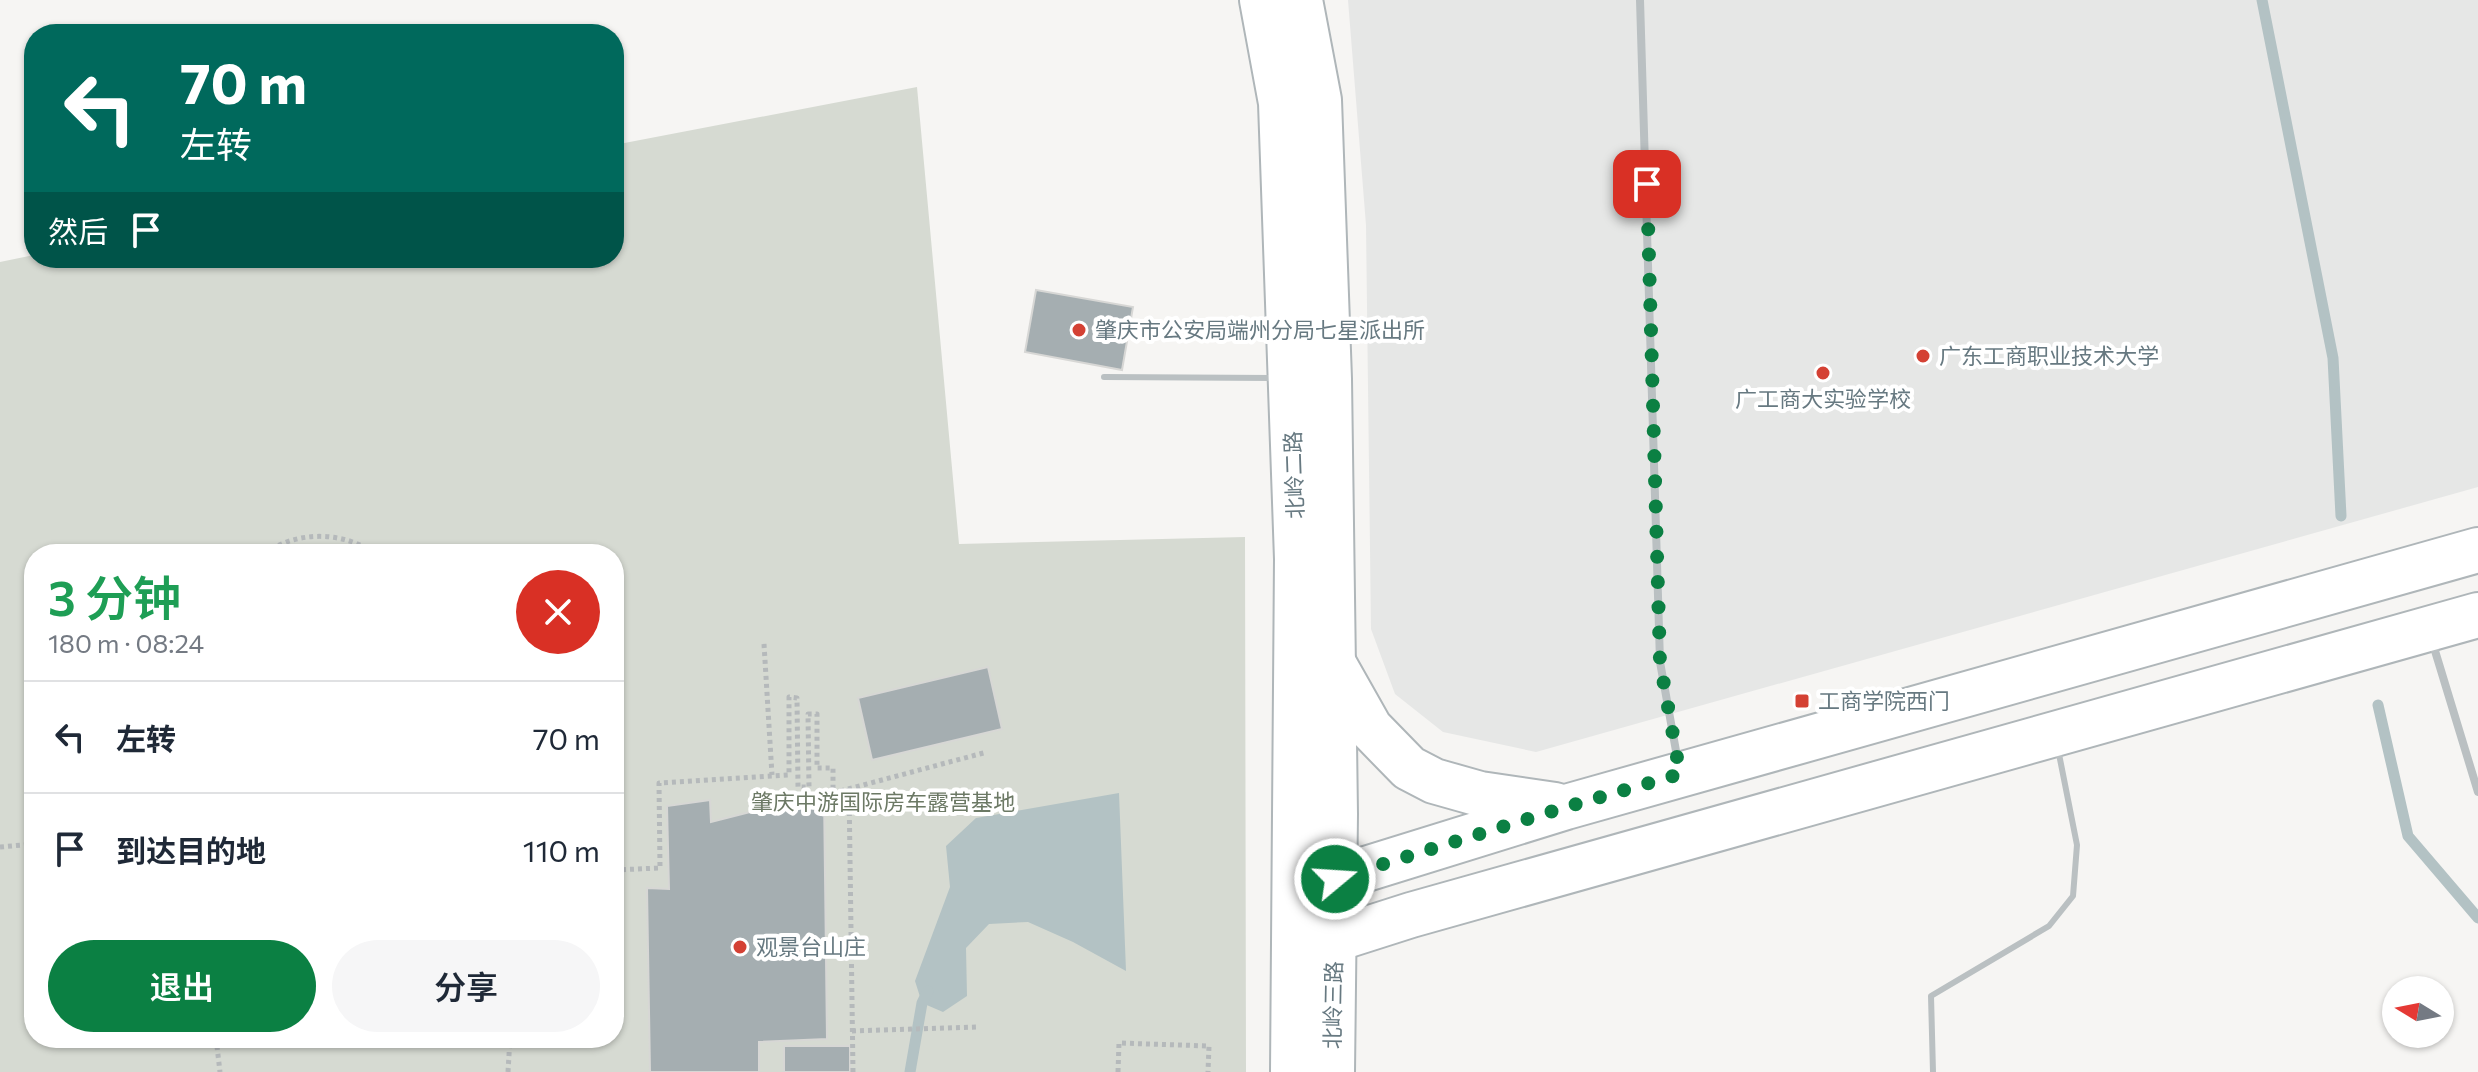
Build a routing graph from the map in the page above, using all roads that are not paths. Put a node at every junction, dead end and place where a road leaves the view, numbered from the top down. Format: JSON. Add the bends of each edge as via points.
{"nodes":[{"id":1,"x":1262,"y":0,"type":"edge"},
{"id":2,"x":1300,"y":0,"type":"edge"},
{"id":3,"x":1640,"y":0,"type":"edge"},
{"id":4,"x":1104,"y":377,"type":"dead end"},
{"id":5,"x":1291,"y":378,"type":"junction"},
{"id":6,"x":2478,"y":550,"type":"edge"},
{"id":7,"x":2478,"y":615,"type":"edge"},
{"id":8,"x":2428,"y":629,"type":"junction"},
{"id":9,"x":1331,"y":660,"type":"junction"},
{"id":10,"x":2055,"y":734,"type":"junction"},
{"id":11,"x":1680,"y":774,"type":"junction"},
{"id":12,"x":2478,"y":792,"type":"edge"},
{"id":13,"x":1566,"y":807,"type":"junction"},
{"id":14,"x":1315,"y":885,"type":"junction"},
{"id":15,"x":1315,"y":945,"type":"junction"},
{"id":16,"x":1293,"y":1072,"type":"edge"},
{"id":17,"x":1332,"y":1072,"type":"edge"},
{"id":18,"x":1933,"y":1072,"type":"edge"}],
"edges":[{"from":1,"to":5,"type":"street","name":"北岭二路","via":[[1281,103]]},
{"from":2,"to":9,"type":"street","name":"北岭二路","via":[[1319,100],[1329,379]]},
{"from":3,"to":11,"type":"street","via":[[1660,662]]},
{"from":4,"to":5,"type":"lane"},
{"from":5,"to":14,"type":"street","name":"北岭二路"},
{"from":6,"to":11,"type":"street"},
{"from":7,"to":8,"type":"street"},
{"from":8,"to":10,"type":"street"},
{"from":8,"to":12,"type":"street"},
{"from":9,"to":13,"type":"street","via":[[1370,728],[1409,768],[1480,794]]},
{"from":9,"to":14,"type":"street","name":"北岭二路"},
{"from":10,"to":15,"type":"street"},
{"from":10,"to":18,"type":"lane","via":[[2077,845],[2073,896],[2049,926],[1931,996]]},
{"from":11,"to":13,"type":"street"},
{"from":13,"to":14,"type":"street"},
{"from":14,"to":15,"type":"street","name":"北岭二路"},
{"from":15,"to":16,"type":"street","name":"北岭三路"},
{"from":15,"to":17,"type":"street","name":"北岭三路"}]}
